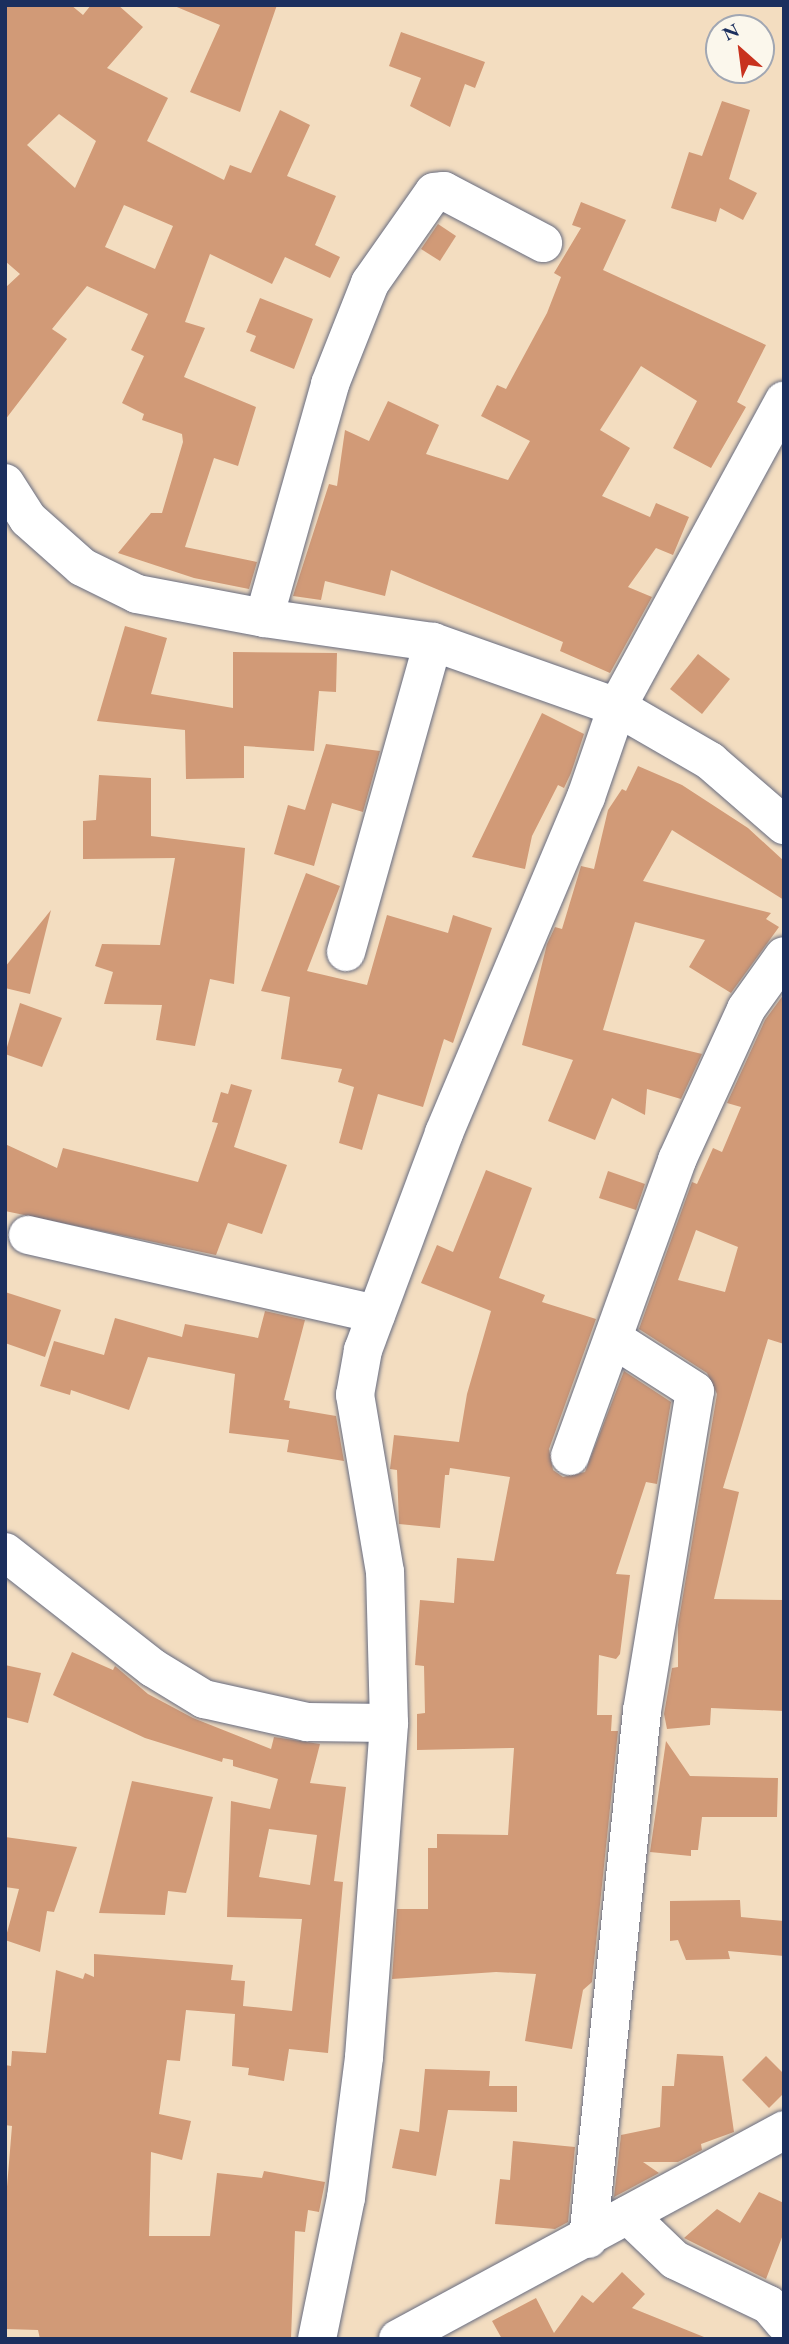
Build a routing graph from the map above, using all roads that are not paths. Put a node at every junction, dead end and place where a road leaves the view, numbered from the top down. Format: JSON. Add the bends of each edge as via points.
{"nodes":[{"id":1,"x":543,"y":243,"type":"dead end"},
{"id":2,"x":784,"y":401,"type":"edge"},
{"id":3,"x":6,"y":487,"type":"edge"},
{"id":4,"x":264,"y":618,"type":"junction"},
{"id":5,"x":433,"y":642,"type":"junction"},
{"id":6,"x":617,"y":707,"type":"junction"},
{"id":7,"x":784,"y":825,"type":"edge"},
{"id":8,"x":346,"y":952,"type":"dead end"},
{"id":9,"x":784,"y":956,"type":"edge"},
{"id":10,"x":28,"y":1234,"type":"dead end"},
{"id":11,"x":376,"y":1314,"type":"junction"},
{"id":12,"x":614,"y":1339,"type":"junction"},
{"id":13,"x":569,"y":1456,"type":"dead end"},
{"id":14,"x":5,"y":1552,"type":"edge"},
{"id":15,"x":389,"y":1723,"type":"junction"},
{"id":16,"x":784,"y":2130,"type":"edge"},
{"id":17,"x":628,"y":2215,"type":"junction"},
{"id":18,"x":588,"y":2239,"type":"junction"},
{"id":19,"x":784,"y":2322,"type":"edge"},
{"id":20,"x":415,"y":2335,"type":"edge"},
{"id":21,"x":317,"y":2339,"type":"edge"}],
"edges":[{"from":1,"to":4,"type":"street","via":[[444,191],[434,192],[365,295],[330,384]]},
{"from":2,"to":6,"type":"street"},
{"from":3,"to":4,"type":"street","via":[[28,519],[82,568],[137,594]]},
{"from":4,"to":5,"type":"street"},
{"from":5,"to":6,"type":"street"},
{"from":5,"to":8,"type":"street"},
{"from":6,"to":7,"type":"street","via":[[710,761]]},
{"from":6,"to":11,"type":"street","via":[[586,797],[444,1133]]},
{"from":9,"to":12,"type":"street","via":[[746,1009],[677,1160]]},
{"from":10,"to":11,"type":"street"},
{"from":11,"to":15,"type":"street","via":[[363,1350],[355,1395],[386,1572]]},
{"from":12,"to":13,"type":"street"},
{"from":12,"to":18,"type":"street","via":[[695,1391],[642,1711]]},
{"from":14,"to":15,"type":"street","via":[[153,1668],[204,1699],[307,1722]]},
{"from":15,"to":21,"type":"street","via":[[363,2057],[346,2198]]},
{"from":16,"to":17,"type":"street"},
{"from":17,"to":18,"type":"street"},
{"from":17,"to":19,"type":"street","via":[[675,2260],[769,2305]]},
{"from":18,"to":20,"type":"street"}]}
